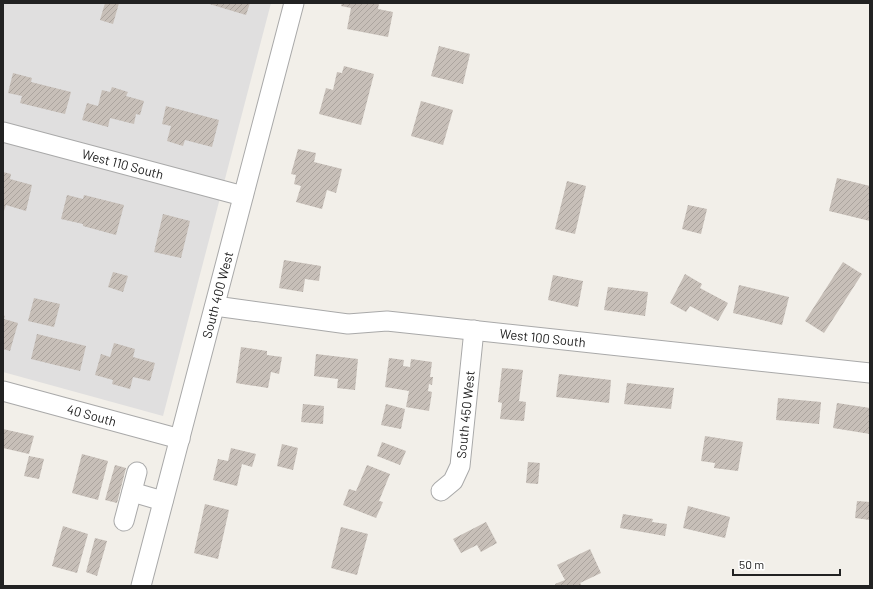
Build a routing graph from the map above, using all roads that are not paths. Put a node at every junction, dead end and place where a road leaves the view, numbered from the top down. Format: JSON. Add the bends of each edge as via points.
{"nodes":[{"id":1,"x":294,"y":3,"type":"edge"},
{"id":2,"x":3,"y":132,"type":"edge"},
{"id":3,"x":243,"y":196,"type":"junction"},
{"id":4,"x":215,"y":306,"type":"junction"},
{"id":5,"x":474,"y":330,"type":"junction"},
{"id":6,"x":870,"y":373,"type":"edge"},
{"id":7,"x":3,"y":391,"type":"edge"},
{"id":8,"x":180,"y":439,"type":"junction"},
{"id":9,"x":137,"y":472,"type":"dead end"},
{"id":10,"x":441,"y":491,"type":"dead end"},
{"id":11,"x":132,"y":492,"type":"junction"},
{"id":12,"x":163,"y":501,"type":"junction"},
{"id":13,"x":124,"y":521,"type":"dead end"},
{"id":14,"x":141,"y":586,"type":"edge"}],
"edges":[{"from":1,"to":3,"type":"street","name":"South 400 West"},
{"from":2,"to":3,"type":"street","name":"West 110 South"},
{"from":3,"to":4,"type":"street","name":"South 400 West"},
{"from":4,"to":5,"type":"street","name":"West 100 South","via":[[348,324],[387,321]]},
{"from":4,"to":8,"type":"street","name":"South 400 West"},
{"from":5,"to":6,"type":"street","name":"West 100 South"},
{"from":5,"to":10,"type":"street","name":"South 450 West","via":[[460,466],[453,481]]},
{"from":7,"to":8,"type":"street","name":"40 South"},
{"from":8,"to":12,"type":"street","name":"South 400 West"},
{"from":9,"to":11,"type":"street"},
{"from":11,"to":12,"type":"street"},
{"from":11,"to":13,"type":"street"},
{"from":12,"to":14,"type":"street","name":"South 400 West"}]}
